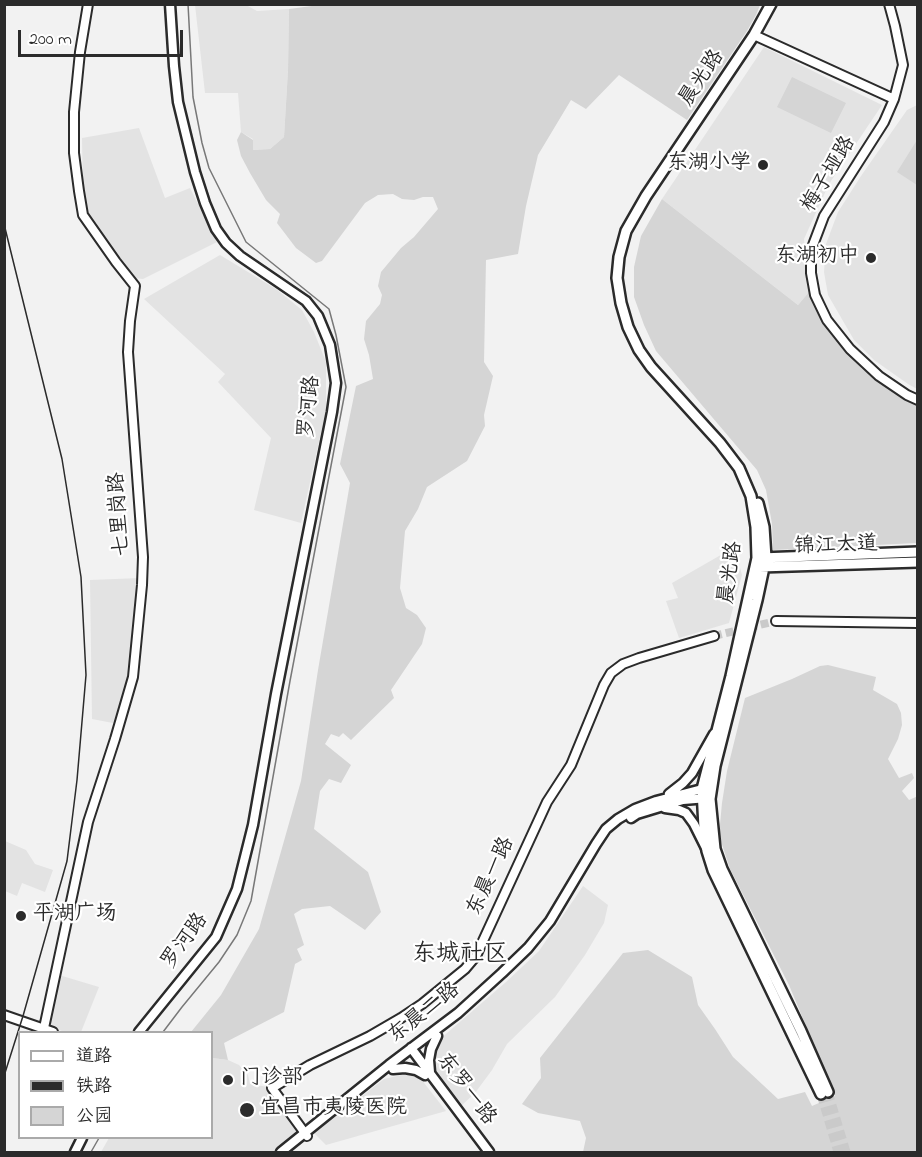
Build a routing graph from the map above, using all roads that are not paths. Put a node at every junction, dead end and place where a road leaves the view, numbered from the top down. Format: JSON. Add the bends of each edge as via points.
{"nodes":[{"id":1,"x":88,"y":4,"type":"edge"},
{"id":2,"x":170,"y":4,"type":"edge"},
{"id":3,"x":771,"y":4,"type":"edge"},
{"id":4,"x":777,"y":4,"type":"edge"},
{"id":5,"x":889,"y":4,"type":"edge"},
{"id":6,"x":757,"y":36,"type":"junction"},
{"id":7,"x":894,"y":99,"type":"junction"},
{"id":8,"x":918,"y":400,"type":"edge"},
{"id":9,"x":918,"y":552,"type":"edge"},
{"id":10,"x":918,"y":562,"type":"edge"},
{"id":11,"x":760,"y":563,"type":"junction"},
{"id":12,"x":776,"y":621,"type":"tunnel mouth"},
{"id":13,"x":918,"y":623,"type":"edge"},
{"id":14,"x":714,"y":636,"type":"tunnel mouth"},
{"id":15,"x":718,"y":725,"type":"junction"},
{"id":16,"x":706,"y":794,"type":"junction"},
{"id":17,"x":656,"y":805,"type":"junction"},
{"id":18,"x":707,"y":851,"type":"junction"},
{"id":19,"x":244,"y":863,"type":"junction"},
{"id":20,"x":4,"y":1015,"type":"edge"},
{"id":21,"x":45,"y":1028,"type":"junction"},
{"id":22,"x":52,"y":1031,"type":"edge"},
{"id":23,"x":140,"y":1031,"type":"edge"},
{"id":24,"x":145,"y":1031,"type":"edge"},
{"id":25,"x":437,"y":1035,"type":"junction"},
{"id":26,"x":411,"y":1052,"type":"junction"},
{"id":27,"x":393,"y":1069,"type":"junction"},
{"id":28,"x":427,"y":1074,"type":"junction"},
{"id":29,"x":306,"y":1134,"type":"junction"},
{"id":30,"x":281,"y":1152,"type":"edge"},
{"id":31,"x":289,"y":1152,"type":"edge"},
{"id":32,"x":483,"y":1152,"type":"edge"},
{"id":33,"x":489,"y":1152,"type":"edge"}],
"edges":[{"from":1,"to":21,"type":"street","name":"七里岗路","via":[[74,112],[74,153],[83,215],[135,286],[128,352],[142,585],[133,677],[88,822]]},
{"from":2,"to":19,"type":"main road","name":"罗河路","via":[[178,102],[195,172],[216,229],[240,256],[306,301],[318,316],[330,345],[336,383]]},
{"from":3,"to":6,"type":"main road","name":"晨光路"},
{"from":4,"to":6,"type":"main road","name":"晨光路"},
{"from":5,"to":7,"type":"street","name":"梅子垭路","via":[[903,65]]},
{"from":6,"to":7,"type":"street"},
{"from":6,"to":11,"type":"main road","name":"晨光路","via":[[630,233],[622,279],[625,303],[642,348],[743,468],[764,527]]},
{"from":7,"to":8,"type":"street","name":"梅子垭路","via":[[884,122],[824,216],[813,244],[812,273],[815,295],[827,320],[850,350],[879,376]]},
{"from":9,"to":11,"type":"main road","name":"锦江大道"},
{"from":10,"to":11,"type":"main road","name":"锦江大道"},
{"from":11,"to":15,"type":"main road","name":"晨光路"},
{"from":11,"to":16,"type":"main road","name":"晨光路"},
{"from":12,"to":13,"type":"street"},
{"from":14,"to":29,"type":"street","name":"东晨一路","via":[[639,658],[611,673],[571,765],[547,802],[476,956],[465,969],[401,1018],[272,1088]]},
{"from":15,"to":16,"type":"main road","name":"晨光路"},
{"from":15,"to":17,"type":"main road","via":[[699,764]]},
{"from":16,"to":17,"type":"main road","name":"东晨二路"},
{"from":16,"to":18,"type":"main road","name":"晨光路"},
{"from":16,"to":18,"type":"main road","name":"晨光路","via":[[722,869],[801,1031],[824,1093]]},
{"from":17,"to":18,"type":"main road","via":[[686,813]]},
{"from":17,"to":25,"type":"main road","name":"东晨二路","via":[[610,834],[530,951],[488,994]]},
{"from":17,"to":26,"type":"main road","name":"东晨二路","via":[[635,809],[606,830],[550,921],[528,948]]},
{"from":19,"to":23,"type":"main road","name":"罗河路","via":[[216,937]]},
{"from":19,"to":24,"type":"main road","name":"罗河路","via":[[242,889],[219,939]]},
{"from":20,"to":21,"type":"street"},
{"from":21,"to":22,"type":"street"},
{"from":25,"to":26,"type":"main road","name":"东晨二路"},
{"from":25,"to":28,"type":"main road"},
{"from":26,"to":27,"type":"main road","name":"东晨二路"},
{"from":26,"to":28,"type":"main road","name":"东罗一路"},
{"from":26,"to":29,"type":"main road","name":"东晨二路"},
{"from":27,"to":28,"type":"main road"},
{"from":27,"to":29,"type":"main road","name":"东晨二路"},
{"from":28,"to":32,"type":"main road","name":"东罗一路"},
{"from":28,"to":33,"type":"main road","name":"东罗一路"},
{"from":29,"to":30,"type":"main road","name":"东晨二路"},
{"from":29,"to":31,"type":"main road","name":"东晨二路"}]}
